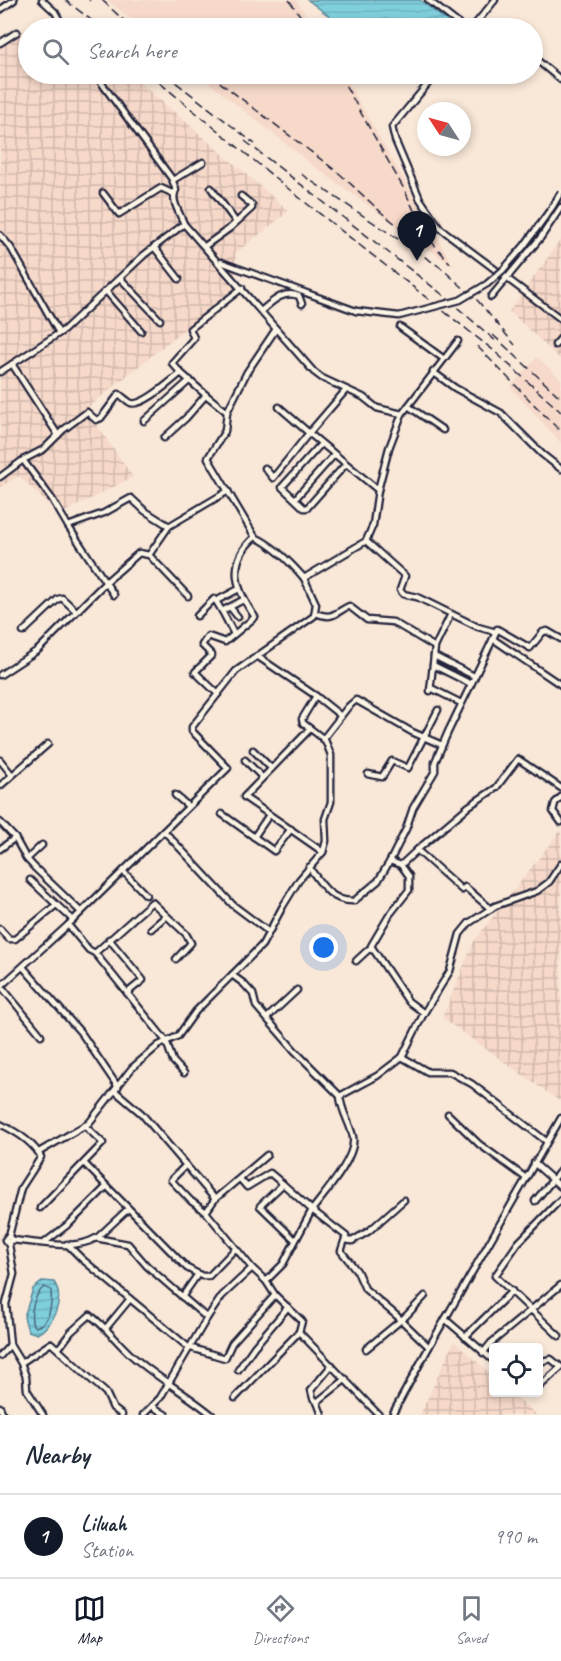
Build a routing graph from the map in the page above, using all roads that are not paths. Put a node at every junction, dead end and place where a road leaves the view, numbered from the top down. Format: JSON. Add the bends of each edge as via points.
{"nodes":[{"id":1,"x":14,"y":0,"type":"edge"},
{"id":2,"x":42,"y":0,"type":"edge"},
{"id":3,"x":428,"y":0,"type":"edge"},
{"id":4,"x":495,"y":0,"type":"edge"},
{"id":5,"x":0,"y":10,"type":"edge"},
{"id":6,"x":58,"y":18,"type":"edge"},
{"id":7,"x":451,"y":18,"type":"edge"},
{"id":8,"x":480,"y":18,"type":"edge"},
{"id":9,"x":17,"y":32,"type":"dead end"},
{"id":10,"x":0,"y":43,"type":"edge"},
{"id":11,"x":543,"y":65,"type":"edge"},
{"id":12,"x":561,"y":80,"type":"edge"},
{"id":13,"x":102,"y":84,"type":"edge"},
{"id":14,"x":428,"y":84,"type":"edge"},
{"id":15,"x":203,"y":162,"type":"dead end"},
{"id":16,"x":173,"y":180,"type":"junction"},
{"id":17,"x":211,"y":188,"type":"dead end"},
{"id":18,"x":561,"y":192,"type":"edge"},
{"id":19,"x":103,"y":193,"type":"dead end"},
{"id":20,"x":174,"y":194,"type":"junction"},
{"id":21,"x":242,"y":196,"type":"dead end"},
{"id":22,"x":561,"y":208,"type":"edge"},
{"id":23,"x":236,"y":222,"type":"junction"},
{"id":24,"x":184,"y":224,"type":"junction"},
{"id":25,"x":0,"y":235,"type":"edge"},
{"id":26,"x":205,"y":246,"type":"junction"},
{"id":27,"x":154,"y":248,"type":"junction"},
{"id":28,"x":218,"y":261,"type":"junction"},
{"id":29,"x":120,"y":278,"type":"junction"},
{"id":30,"x":506,"y":278,"type":"junction"},
{"id":31,"x":178,"y":279,"type":"dead end"},
{"id":32,"x":242,"y":288,"type":"junction"},
{"id":33,"x":106,"y":291,"type":"junction"},
{"id":34,"x":491,"y":297,"type":"dead end"},
{"id":35,"x":302,"y":304,"type":"dead end"},
{"id":36,"x":261,"y":311,"type":"junction"},
{"id":37,"x":561,"y":319,"type":"edge"},
{"id":38,"x":160,"y":320,"type":"dead end"},
{"id":39,"x":400,"y":327,"type":"dead end"},
{"id":40,"x":276,"y":329,"type":"junction"},
{"id":41,"x":141,"y":331,"type":"dead end"},
{"id":42,"x":59,"y":333,"type":"junction"},
{"id":43,"x":561,"y":338,"type":"edge"},
{"id":44,"x":458,"y":341,"type":"dead end"},
{"id":45,"x":555,"y":345,"type":"dead end"},
{"id":46,"x":444,"y":359,"type":"junction"},
{"id":47,"x":12,"y":364,"type":"junction"},
{"id":48,"x":0,"y":372,"type":"edge"},
{"id":49,"x":433,"y":372,"type":"junction"},
{"id":50,"x":181,"y":373,"type":"junction"},
{"id":51,"x":190,"y":380,"type":"junction"},
{"id":52,"x":346,"y":390,"type":"junction"},
{"id":53,"x":206,"y":395,"type":"junction"},
{"id":54,"x":408,"y":406,"type":"junction"},
{"id":55,"x":279,"y":407,"type":"dead end"},
{"id":56,"x":227,"y":412,"type":"junction"},
{"id":57,"x":402,"y":414,"type":"junction"},
{"id":58,"x":144,"y":421,"type":"dead end"},
{"id":59,"x":443,"y":430,"type":"dead end"},
{"id":60,"x":309,"y":433,"type":"junction"},
{"id":61,"x":58,"y":435,"type":"junction"},
{"id":62,"x":164,"y":438,"type":"dead end"},
{"id":63,"x":321,"y":444,"type":"junction"},
{"id":64,"x":334,"y":455,"type":"junction"},
{"id":65,"x":22,"y":460,"type":"junction"},
{"id":66,"x":345,"y":465,"type":"junction"},
{"id":67,"x":265,"y":468,"type":"dead end"},
{"id":68,"x":561,"y":469,"type":"edge"},
{"id":69,"x":0,"y":477,"type":"edge"},
{"id":70,"x":273,"y":478,"type":"junction"},
{"id":71,"x":282,"y":487,"type":"junction"},
{"id":72,"x":378,"y":490,"type":"junction"},
{"id":73,"x":228,"y":491,"type":"junction"},
{"id":74,"x":295,"y":499,"type":"junction"},
{"id":75,"x":68,"y":525,"type":"junction"},
{"id":76,"x":169,"y":526,"type":"junction"},
{"id":77,"x":255,"y":537,"type":"junction"},
{"id":78,"x":366,"y":541,"type":"junction"},
{"id":79,"x":149,"y":555,"type":"junction"},
{"id":80,"x":303,"y":578,"type":"junction"},
{"id":81,"x":106,"y":582,"type":"junction"},
{"id":82,"x":239,"y":590,"type":"junction"},
{"id":83,"x":114,"y":595,"type":"dead end"},
{"id":84,"x":188,"y":596,"type":"dead end"},
{"id":85,"x":243,"y":600,"type":"junction"},
{"id":86,"x":216,"y":601,"type":"junction"},
{"id":87,"x":230,"y":607,"type":"junction"},
{"id":88,"x":76,"y":611,"type":"junction"},
{"id":89,"x":222,"y":611,"type":"junction"},
{"id":90,"x":315,"y":613,"type":"junction"},
{"id":91,"x":451,"y":614,"type":"junction"},
{"id":92,"x":197,"y":616,"type":"dead end"},
{"id":93,"x":238,"y":617,"type":"dead end"},
{"id":94,"x":23,"y":632,"type":"dead end"},
{"id":95,"x":496,"y":632,"type":"junction"},
{"id":96,"x":234,"y":634,"type":"junction"},
{"id":97,"x":493,"y":639,"type":"junction"},
{"id":98,"x":561,"y":639,"type":"edge"},
{"id":99,"x":435,"y":647,"type":"junction"},
{"id":100,"x":257,"y":656,"type":"junction"},
{"id":101,"x":434,"y":657,"type":"junction"},
{"id":102,"x":433,"y":665,"type":"junction"},
{"id":103,"x":0,"y":675,"type":"edge"},
{"id":104,"x":474,"y":676,"type":"junction"},
{"id":105,"x":471,"y":684,"type":"junction"},
{"id":106,"x":561,"y":685,"type":"edge"},
{"id":107,"x":218,"y":694,"type":"junction"},
{"id":108,"x":316,"y":696,"type":"junction"},
{"id":109,"x":461,"y":703,"type":"junction"},
{"id":110,"x":438,"y":710,"type":"dead end"},
{"id":111,"x":341,"y":716,"type":"junction"},
{"id":112,"x":310,"y":729,"type":"junction"},
{"id":113,"x":424,"y":737,"type":"junction"},
{"id":114,"x":323,"y":739,"type":"junction"},
{"id":115,"x":48,"y":744,"type":"dead end"},
{"id":116,"x":442,"y":745,"type":"junction"},
{"id":117,"x":253,"y":750,"type":"dead end"},
{"id":118,"x":0,"y":760,"type":"edge"},
{"id":119,"x":245,"y":760,"type":"dead end"},
{"id":120,"x":271,"y":768,"type":"junction"},
{"id":121,"x":368,"y":774,"type":"dead end"},
{"id":122,"x":12,"y":775,"type":"junction"},
{"id":123,"x":262,"y":777,"type":"junction"},
{"id":124,"x":0,"y":786,"type":"edge"},
{"id":125,"x":561,"y":788,"type":"edge"},
{"id":126,"x":176,"y":795,"type":"dead end"},
{"id":127,"x":561,"y":797,"type":"edge"},
{"id":128,"x":188,"y":806,"type":"junction"},
{"id":129,"x":222,"y":814,"type":"dead end"},
{"id":130,"x":269,"y":814,"type":"junction"},
{"id":131,"x":0,"y":822,"type":"edge"},
{"id":132,"x":561,"y":822,"type":"edge"},
{"id":133,"x":291,"y":830,"type":"junction"},
{"id":134,"x":164,"y":831,"type":"junction"},
{"id":135,"x":254,"y":837,"type":"junction"},
{"id":136,"x":15,"y":838,"type":"junction"},
{"id":137,"x":42,"y":846,"type":"dead end"},
{"id":138,"x":0,"y":849,"type":"edge"},
{"id":139,"x":417,"y":850,"type":"junction"},
{"id":140,"x":323,"y":852,"type":"junction"},
{"id":141,"x":27,"y":859,"type":"junction"},
{"id":142,"x":390,"y":861,"type":"junction"},
{"id":143,"x":561,"y":864,"type":"edge"},
{"id":144,"x":401,"y":865,"type":"junction"},
{"id":145,"x":309,"y":867,"type":"junction"},
{"id":146,"x":123,"y":871,"type":"junction"},
{"id":147,"x":30,"y":880,"type":"dead end"},
{"id":148,"x":146,"y":895,"type":"dead end"},
{"id":149,"x":56,"y":905,"type":"junction"},
{"id":150,"x":491,"y":909,"type":"junction"},
{"id":151,"x":81,"y":912,"type":"junction"},
{"id":152,"x":166,"y":916,"type":"junction"},
{"id":153,"x":73,"y":920,"type":"junction"},
{"id":154,"x":68,"y":925,"type":"junction"},
{"id":155,"x":0,"y":929,"type":"edge"},
{"id":156,"x":151,"y":929,"type":"dead end"},
{"id":157,"x":268,"y":932,"type":"junction"},
{"id":158,"x":110,"y":939,"type":"junction"},
{"id":159,"x":372,"y":950,"type":"junction"},
{"id":160,"x":95,"y":953,"type":"junction"},
{"id":161,"x":176,"y":959,"type":"dead end"},
{"id":162,"x":356,"y":961,"type":"dead end"},
{"id":163,"x":23,"y":967,"type":"junction"},
{"id":164,"x":232,"y":975,"type":"junction"},
{"id":165,"x":1,"y":987,"type":"edge"},
{"id":166,"x":297,"y":990,"type":"dead end"},
{"id":167,"x":127,"y":993,"type":"junction"},
{"id":168,"x":424,"y":1013,"type":"junction"},
{"id":169,"x":267,"y":1018,"type":"junction"},
{"id":170,"x":41,"y":1035,"type":"dead end"},
{"id":171,"x":166,"y":1041,"type":"junction"},
{"id":172,"x":402,"y":1057,"type":"junction"},
{"id":173,"x":184,"y":1073,"type":"dead end"},
{"id":174,"x":116,"y":1089,"type":"junction"},
{"id":175,"x":340,"y":1096,"type":"junction"},
{"id":176,"x":448,"y":1114,"type":"dead end"},
{"id":177,"x":561,"y":1118,"type":"edge"},
{"id":178,"x":0,"y":1124,"type":"edge"},
{"id":179,"x":86,"y":1125,"type":"junction"},
{"id":180,"x":546,"y":1141,"type":"junction"},
{"id":181,"x":39,"y":1152,"type":"junction"},
{"id":182,"x":267,"y":1155,"type":"dead end"},
{"id":183,"x":84,"y":1163,"type":"junction"},
{"id":184,"x":534,"y":1163,"type":"junction"},
{"id":185,"x":186,"y":1165,"type":"junction"},
{"id":186,"x":561,"y":1170,"type":"edge"},
{"id":187,"x":526,"y":1178,"type":"junction"},
{"id":188,"x":240,"y":1179,"type":"junction"},
{"id":189,"x":553,"y":1180,"type":"junction"},
{"id":190,"x":283,"y":1184,"type":"junction"},
{"id":191,"x":106,"y":1186,"type":"junction"},
{"id":192,"x":561,"y":1187,"type":"edge"},
{"id":193,"x":215,"y":1199,"type":"junction"},
{"id":194,"x":561,"y":1199,"type":"edge"},
{"id":195,"x":404,"y":1200,"type":"dead end"},
{"id":196,"x":535,"y":1201,"type":"dead end"},
{"id":197,"x":40,"y":1208,"type":"dead end"},
{"id":198,"x":128,"y":1209,"type":"junction"},
{"id":199,"x":312,"y":1210,"type":"junction"},
{"id":200,"x":206,"y":1212,"type":"junction"},
{"id":201,"x":96,"y":1238,"type":"junction"},
{"id":202,"x":7,"y":1239,"type":"edge"},
{"id":203,"x":295,"y":1240,"type":"junction"},
{"id":204,"x":345,"y":1240,"type":"junction"},
{"id":205,"x":44,"y":1242,"type":"junction"},
{"id":206,"x":67,"y":1244,"type":"junction"},
{"id":207,"x":236,"y":1249,"type":"junction"},
{"id":208,"x":252,"y":1268,"type":"junction"},
{"id":209,"x":198,"y":1274,"type":"junction"},
{"id":210,"x":266,"y":1281,"type":"junction"},
{"id":211,"x":561,"y":1285,"type":"edge"},
{"id":212,"x":512,"y":1292,"type":"junction"},
{"id":213,"x":275,"y":1295,"type":"junction"},
{"id":214,"x":425,"y":1296,"type":"dead end"},
{"id":215,"x":182,"y":1297,"type":"junction"},
{"id":216,"x":130,"y":1299,"type":"junction"},
{"id":217,"x":288,"y":1307,"type":"junction"},
{"id":218,"x":531,"y":1309,"type":"junction"},
{"id":219,"x":207,"y":1318,"type":"junction"},
{"id":220,"x":401,"y":1319,"type":"junction"},
{"id":221,"x":445,"y":1319,"type":"junction"},
{"id":222,"x":106,"y":1328,"type":"junction"},
{"id":223,"x":299,"y":1332,"type":"junction"},
{"id":224,"x":559,"y":1336,"type":"dead end"},
{"id":225,"x":465,"y":1337,"type":"junction"},
{"id":226,"x":10,"y":1345,"type":"junction"},
{"id":227,"x":188,"y":1347,"type":"junction"},
{"id":228,"x":429,"y":1347,"type":"junction"},
{"id":229,"x":59,"y":1348,"type":"junction"},
{"id":230,"x":366,"y":1349,"type":"dead end"},
{"id":231,"x":483,"y":1353,"type":"junction"},
{"id":232,"x":0,"y":1356,"type":"edge"},
{"id":233,"x":489,"y":1357,"type":"edge"},
{"id":234,"x":543,"y":1361,"type":"edge"},
{"id":235,"x":21,"y":1363,"type":"junction"},
{"id":236,"x":332,"y":1365,"type":"junction"},
{"id":237,"x":561,"y":1367,"type":"edge"},
{"id":238,"x":238,"y":1370,"type":"dead end"},
{"id":239,"x":346,"y":1379,"type":"junction"},
{"id":240,"x":168,"y":1383,"type":"junction"},
{"id":241,"x":543,"y":1384,"type":"edge"},
{"id":242,"x":235,"y":1398,"type":"dead end"},
{"id":243,"x":317,"y":1402,"type":"junction"},
{"id":244,"x":152,"y":1406,"type":"junction"},
{"id":245,"x":0,"y":1407,"type":"edge"},
{"id":246,"x":3,"y":1415,"type":"edge"},
{"id":247,"x":43,"y":1415,"type":"edge"},
{"id":248,"x":122,"y":1415,"type":"edge"},
{"id":249,"x":142,"y":1415,"type":"edge"},
{"id":250,"x":166,"y":1415,"type":"edge"},
{"id":251,"x":212,"y":1415,"type":"edge"},
{"id":252,"x":322,"y":1415,"type":"edge"},
{"id":253,"x":379,"y":1415,"type":"edge"},
{"id":254,"x":392,"y":1415,"type":"edge"}],
"edges":[{"from":1,"to":5,"type":"street"},
{"from":2,"to":6,"type":"street"},
{"from":3,"to":7,"type":"street"},
{"from":4,"to":8,"type":"street"},
{"from":9,"to":10,"type":"street"},
{"from":11,"to":12,"type":"street"},
{"from":13,"to":16,"type":"street"},
{"from":14,"to":30,"type":"street","via":[[392,127],[395,140],[420,199],[440,228]]},
{"from":15,"to":16,"type":"street"},
{"from":16,"to":20,"type":"street"},
{"from":17,"to":23,"type":"street"},
{"from":18,"to":28,"type":"street","bridge":true,"via":[[524,246],[488,284],[460,300],[399,316],[356,311]]},
{"from":19,"to":20,"type":"street","via":[[119,214],[161,188]]},
{"from":20,"to":24,"type":"street"},
{"from":21,"to":23,"type":"street","via":[[253,207]]},
{"from":22,"to":30,"type":"street"},
{"from":23,"to":26,"type":"street"},
{"from":24,"to":26,"type":"street"},
{"from":24,"to":27,"type":"street"},
{"from":25,"to":42,"type":"street"},
{"from":26,"to":28,"type":"street"},
{"from":27,"to":29,"type":"street"},
{"from":27,"to":31,"type":"street"},
{"from":28,"to":32,"type":"street"},
{"from":29,"to":33,"type":"street"},
{"from":29,"to":38,"type":"street"},
{"from":30,"to":34,"type":"street"},
{"from":30,"to":37,"type":"street"},
{"from":32,"to":36,"type":"street"},
{"from":32,"to":50,"type":"street","via":[[190,329],[194,338],[172,363]]},
{"from":33,"to":41,"type":"street"},
{"from":33,"to":42,"type":"street"},
{"from":35,"to":36,"type":"street","via":[[299,296],[290,293]]},
{"from":36,"to":40,"type":"street"},
{"from":39,"to":46,"type":"street"},
{"from":40,"to":52,"type":"street","via":[[314,372]]},
{"from":40,"to":56,"type":"street","via":[[247,372]]},
{"from":42,"to":47,"type":"street"},
{"from":43,"to":45,"type":"street"},
{"from":44,"to":46,"type":"street"},
{"from":46,"to":49,"type":"street"},
{"from":47,"to":48,"type":"street"},
{"from":47,"to":61,"type":"street"},
{"from":49,"to":54,"type":"street"},
{"from":49,"to":68,"type":"street","via":[[501,413]]},
{"from":50,"to":51,"type":"street"},
{"from":50,"to":61,"type":"street","via":[[136,403],[119,394],[101,418],[96,420],[87,412]]},
{"from":51,"to":53,"type":"street"},
{"from":51,"to":58,"type":"street"},
{"from":52,"to":57,"type":"street","via":[[377,408]]},
{"from":52,"to":60,"type":"street"},
{"from":53,"to":56,"type":"street"},
{"from":53,"to":62,"type":"street"},
{"from":54,"to":57,"type":"street"},
{"from":54,"to":59,"type":"street"},
{"from":55,"to":60,"type":"street"},
{"from":56,"to":73,"type":"street","via":[[225,431],[208,458]]},
{"from":57,"to":72,"type":"street"},
{"from":60,"to":63,"type":"street"},
{"from":60,"to":70,"type":"street"},
{"from":61,"to":65,"type":"street"},
{"from":63,"to":64,"type":"street"},
{"from":63,"to":71,"type":"street"},
{"from":64,"to":66,"type":"street"},
{"from":64,"to":74,"type":"street"},
{"from":65,"to":69,"type":"street"},
{"from":65,"to":75,"type":"street"},
{"from":66,"to":72,"type":"street"},
{"from":66,"to":74,"type":"street","via":[[307,508]]},
{"from":67,"to":70,"type":"street"},
{"from":70,"to":71,"type":"street"},
{"from":71,"to":74,"type":"street"},
{"from":72,"to":78,"type":"street","via":[[373,525]]},
{"from":73,"to":76,"type":"street"},
{"from":73,"to":77,"type":"street"},
{"from":75,"to":76,"type":"street","via":[[104,513],[131,498]]},
{"from":75,"to":81,"type":"street"},
{"from":76,"to":79,"type":"street"},
{"from":77,"to":80,"type":"street","via":[[286,559]]},
{"from":77,"to":82,"type":"street","via":[[240,556],[236,570]]},
{"from":78,"to":80,"type":"street"},
{"from":78,"to":91,"type":"street","via":[[405,576],[400,590],[403,594]]},
{"from":79,"to":81,"type":"street","via":[[139,553]]},
{"from":79,"to":84,"type":"street"},
{"from":80,"to":90,"type":"street","via":[[316,604]]},
{"from":81,"to":83,"type":"street"},
{"from":81,"to":88,"type":"street"},
{"from":82,"to":85,"type":"street"},
{"from":82,"to":86,"type":"street"},
{"from":85,"to":87,"type":"street"},
{"from":85,"to":96,"type":"street","via":[[255,617]]},
{"from":86,"to":89,"type":"street"},
{"from":86,"to":92,"type":"street"},
{"from":87,"to":89,"type":"street"},
{"from":87,"to":93,"type":"street"},
{"from":88,"to":94,"type":"street","via":[[62,598],[58,599]]},
{"from":88,"to":103,"type":"street","via":[[38,650]]},
{"from":89,"to":96,"type":"street"},
{"from":90,"to":99,"type":"street","via":[[338,615],[349,606],[367,620],[393,622]]},
{"from":90,"to":100,"type":"street"},
{"from":91,"to":95,"type":"street"},
{"from":91,"to":99,"type":"street"},
{"from":95,"to":97,"type":"street"},
{"from":95,"to":98,"type":"street","via":[[497,629],[530,648],[547,631]]},
{"from":96,"to":107,"type":"street","via":[[225,642],[208,636],[202,645],[212,655],[195,672]]},
{"from":97,"to":104,"type":"street"},
{"from":97,"to":106,"type":"street"},
{"from":99,"to":101,"type":"street"},
{"from":100,"to":107,"type":"street","via":[[236,671]]},
{"from":100,"to":108,"type":"street"},
{"from":101,"to":102,"type":"street"},
{"from":101,"to":104,"type":"street"},
{"from":102,"to":105,"type":"street"},
{"from":102,"to":109,"type":"street","via":[[431,690]]},
{"from":104,"to":105,"type":"street"},
{"from":105,"to":109,"type":"street"},
{"from":107,"to":128,"type":"street","via":[[192,730],[228,768]]},
{"from":108,"to":111,"type":"street"},
{"from":108,"to":112,"type":"street","via":[[302,719]]},
{"from":109,"to":116,"type":"street"},
{"from":110,"to":113,"type":"street"},
{"from":111,"to":113,"type":"street","via":[[356,700]]},
{"from":111,"to":114,"type":"street"},
{"from":112,"to":114,"type":"street"},
{"from":112,"to":120,"type":"street"},
{"from":113,"to":116,"type":"street"},
{"from":113,"to":121,"type":"street","via":[[408,768],[392,761],[382,777]]},
{"from":114,"to":140,"type":"street","via":[[331,755],[332,797],[325,819]]},
{"from":115,"to":122,"type":"street"},
{"from":116,"to":142,"type":"street","via":[[435,771]]},
{"from":117,"to":120,"type":"street"},
{"from":118,"to":122,"type":"street"},
{"from":119,"to":123,"type":"street"},
{"from":120,"to":123,"type":"street"},
{"from":122,"to":124,"type":"street"},
{"from":123,"to":130,"type":"street","via":[[243,796]]},
{"from":125,"to":139,"type":"street","via":[[518,759],[496,788]]},
{"from":126,"to":128,"type":"street"},
{"from":127,"to":132,"type":"street","via":[[553,811]]},
{"from":128,"to":134,"type":"street"},
{"from":129,"to":135,"type":"street"},
{"from":130,"to":133,"type":"street"},
{"from":130,"to":135,"type":"street"},
{"from":131,"to":136,"type":"street"},
{"from":133,"to":135,"type":"street","via":[[274,851]]},
{"from":133,"to":140,"type":"street"},
{"from":134,"to":146,"type":"street"},
{"from":134,"to":157,"type":"street","via":[[233,905]]},
{"from":136,"to":138,"type":"street"},
{"from":136,"to":141,"type":"street"},
{"from":137,"to":141,"type":"street"},
{"from":139,"to":144,"type":"street"},
{"from":139,"to":150,"type":"street","via":[[462,890],[465,887]]},
{"from":140,"to":145,"type":"street"},
{"from":141,"to":151,"type":"street"},
{"from":142,"to":144,"type":"street"},
{"from":142,"to":145,"type":"street","via":[[371,889],[354,901],[331,895]]},
{"from":143,"to":150,"type":"street","via":[[537,891]]},
{"from":144,"to":159,"type":"street","via":[[410,876],[409,890]]},
{"from":145,"to":157,"type":"street"},
{"from":146,"to":148,"type":"street"},
{"from":146,"to":151,"type":"street"},
{"from":147,"to":149,"type":"street"},
{"from":149,"to":153,"type":"street"},
{"from":149,"to":155,"type":"street","via":[[15,939],[9,939]]},
{"from":150,"to":168,"type":"street","via":[[460,934],[450,972]]},
{"from":151,"to":153,"type":"street"},
{"from":152,"to":156,"type":"street"},
{"from":152,"to":158,"type":"street","via":[[152,902]]},
{"from":152,"to":161,"type":"street","via":[[191,943]]},
{"from":153,"to":154,"type":"street"},
{"from":154,"to":160,"type":"street"},
{"from":154,"to":163,"type":"street"},
{"from":157,"to":164,"type":"street","via":[[262,945]]},
{"from":158,"to":160,"type":"street"},
{"from":158,"to":167,"type":"street","via":[[143,980]]},
{"from":159,"to":162,"type":"street"},
{"from":159,"to":168,"type":"street","via":[[408,1001]]},
{"from":160,"to":167,"type":"street"},
{"from":163,"to":165,"type":"street"},
{"from":163,"to":174,"type":"street","via":[[82,1034]]},
{"from":164,"to":169,"type":"street","via":[[253,994],[256,1006]]},
{"from":164,"to":171,"type":"street","via":[[196,1011],[178,1036]]},
{"from":165,"to":170,"type":"street"},
{"from":166,"to":169,"type":"street"},
{"from":167,"to":171,"type":"street"},
{"from":168,"to":172,"type":"street"},
{"from":169,"to":175,"type":"street"},
{"from":171,"to":173,"type":"street","via":[[173,1061]]},
{"from":171,"to":174,"type":"street","via":[[132,1068]]},
{"from":172,"to":175,"type":"street"},
{"from":172,"to":180,"type":"street","via":[[428,1072],[450,1072],[471,1084]]},
{"from":174,"to":179,"type":"street"},
{"from":174,"to":185,"type":"street"},
{"from":175,"to":199,"type":"street","via":[[354,1138],[336,1178]]},
{"from":176,"to":187,"type":"street","via":[[478,1144]]},
{"from":177,"to":180,"type":"street"},
{"from":178,"to":181,"type":"street"},
{"from":179,"to":181,"type":"street"},
{"from":179,"to":183,"type":"street","via":[[103,1143]]},
{"from":180,"to":184,"type":"street"},
{"from":181,"to":202,"type":"street","via":[[41,1157],[21,1188]]},
{"from":182,"to":188,"type":"street"},
{"from":183,"to":191,"type":"street"},
{"from":183,"to":197,"type":"street"},
{"from":184,"to":187,"type":"street"},
{"from":184,"to":189,"type":"street"},
{"from":185,"to":193,"type":"street"},
{"from":185,"to":200,"type":"street","via":[[171,1180]]},
{"from":186,"to":189,"type":"street"},
{"from":187,"to":221,"type":"street"},
{"from":188,"to":190,"type":"street","via":[[247,1187],[270,1173]]},
{"from":188,"to":193,"type":"street"},
{"from":189,"to":192,"type":"street"},
{"from":189,"to":196,"type":"street"},
{"from":190,"to":199,"type":"street"},
{"from":190,"to":203,"type":"street","via":[[260,1206]]},
{"from":191,"to":198,"type":"street"},
{"from":191,"to":205,"type":"street","via":[[70,1223]]},
{"from":193,"to":200,"type":"street"},
{"from":194,"to":212,"type":"street","via":[[518,1244],[495,1276]]},
{"from":195,"to":204,"type":"street","via":[[369,1231],[352,1241]]},
{"from":198,"to":201,"type":"street"},
{"from":198,"to":209,"type":"street","via":[[175,1258]]},
{"from":199,"to":203,"type":"street"},
{"from":199,"to":204,"type":"street","via":[[346,1236]]},
{"from":200,"to":207,"type":"street"},
{"from":201,"to":206,"type":"street"},
{"from":201,"to":215,"type":"street","via":[[128,1244]]},
{"from":202,"to":205,"type":"street"},
{"from":202,"to":226,"type":"street","via":[[14,1274],[6,1304]]},
{"from":203,"to":210,"type":"street","via":[[283,1264]]},
{"from":204,"to":220,"type":"street","via":[[341,1251],[357,1271],[361,1284]]},
{"from":205,"to":206,"type":"street"},
{"from":206,"to":216,"type":"street"},
{"from":207,"to":208,"type":"street"},
{"from":207,"to":209,"type":"street","via":[[209,1276]]},
{"from":208,"to":210,"type":"street"},
{"from":208,"to":219,"type":"street","via":[[222,1296]]},
{"from":209,"to":215,"type":"street"},
{"from":210,"to":213,"type":"street"},
{"from":211,"to":218,"type":"street"},
{"from":212,"to":218,"type":"street"},
{"from":212,"to":225,"type":"street"},
{"from":213,"to":217,"type":"street"},
{"from":213,"to":227,"type":"street","via":[[232,1342],[225,1358]]},
{"from":214,"to":220,"type":"street"},
{"from":215,"to":219,"type":"street"},
{"from":216,"to":222,"type":"street"},
{"from":216,"to":227,"type":"street"},
{"from":217,"to":223,"type":"street","via":[[302,1321]]},
{"from":217,"to":238,"type":"street"},
{"from":218,"to":224,"type":"street"},
{"from":218,"to":231,"type":"street"},
{"from":219,"to":227,"type":"street"},
{"from":220,"to":228,"type":"street"},
{"from":220,"to":230,"type":"street"},
{"from":221,"to":225,"type":"street"},
{"from":221,"to":228,"type":"street"},
{"from":222,"to":229,"type":"street","via":[[90,1315]]},
{"from":222,"to":240,"type":"street","via":[[130,1355]]},
{"from":223,"to":236,"type":"street"},
{"from":223,"to":242,"type":"street"},
{"from":225,"to":231,"type":"street"},
{"from":226,"to":232,"type":"street"},
{"from":226,"to":235,"type":"street"},
{"from":227,"to":240,"type":"street"},
{"from":228,"to":254,"type":"street"},
{"from":229,"to":235,"type":"street","via":[[51,1343]]},
{"from":229,"to":248,"type":"street","via":[[106,1393],[113,1408]]},
{"from":231,"to":233,"type":"street"},
{"from":234,"to":237,"type":"street","via":[[550,1359]]},
{"from":235,"to":247,"type":"street","via":[[27,1390]]},
{"from":236,"to":239,"type":"street"},
{"from":236,"to":243,"type":"street","via":[[311,1390]]},
{"from":237,"to":241,"type":"street"},
{"from":239,"to":243,"type":"street"},
{"from":239,"to":253,"type":"street"},
{"from":240,"to":244,"type":"street"},
{"from":240,"to":251,"type":"street"},
{"from":243,"to":252,"type":"street"},
{"from":244,"to":249,"type":"street"},
{"from":244,"to":250,"type":"street"},
{"from":245,"to":246,"type":"street"}]}
